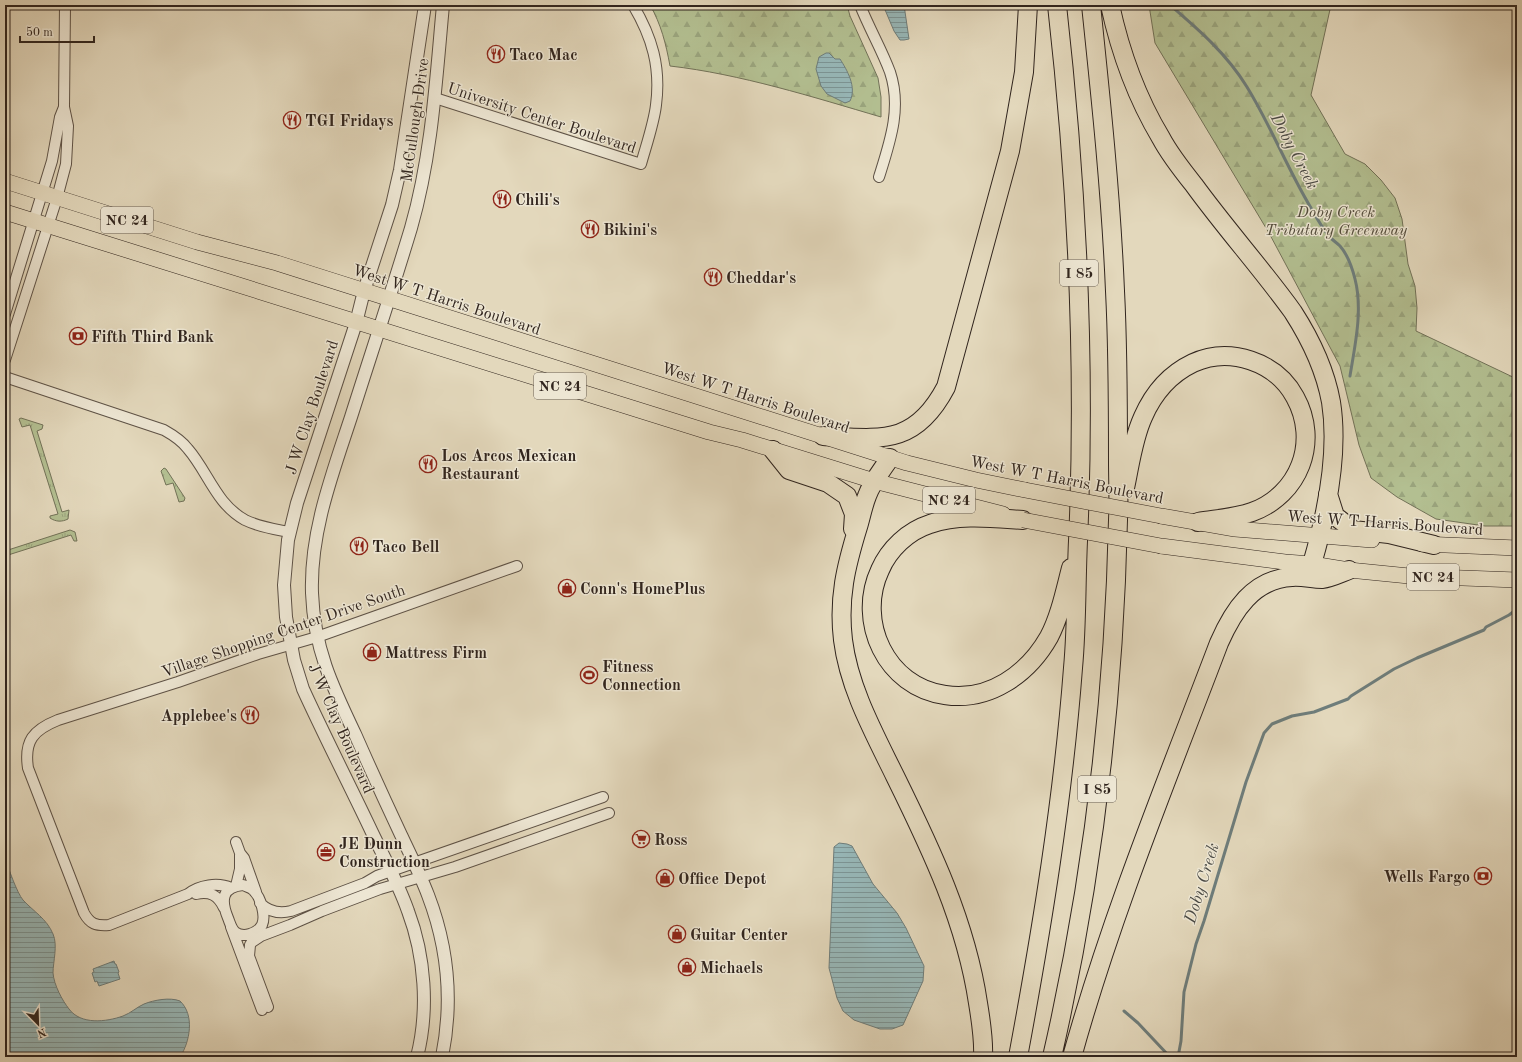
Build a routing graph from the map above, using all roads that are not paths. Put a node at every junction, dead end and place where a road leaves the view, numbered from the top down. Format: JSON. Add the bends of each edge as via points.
{"nodes":[{"id":1,"x":65,"y":5,"type":"edge"},
{"id":2,"x":425,"y":5,"type":"edge"},
{"id":3,"x":443,"y":5,"type":"edge"},
{"id":4,"x":633,"y":5,"type":"edge"},
{"id":5,"x":860,"y":5,"type":"edge"},
{"id":6,"x":1028,"y":5,"type":"edge"},
{"id":7,"x":1057,"y":5,"type":"edge"},
{"id":8,"x":1091,"y":5,"type":"edge"},
{"id":9,"x":1110,"y":5,"type":"edge"},
{"id":10,"x":435,"y":98,"type":"junction"},
{"id":11,"x":64,"y":107,"type":"junction"},
{"id":12,"x":879,"y":177,"type":"dead end"},
{"id":13,"x":5,"y":181,"type":"edge"},
{"id":14,"x":43,"y":194,"type":"junction"},
{"id":15,"x":57,"y":198,"type":"junction"},
{"id":16,"x":5,"y":212,"type":"edge"},
{"id":17,"x":34,"y":221,"type":"junction"},
{"id":18,"x":49,"y":226,"type":"junction"},
{"id":19,"x":364,"y":291,"type":"junction"},
{"id":20,"x":389,"y":300,"type":"junction"},
{"id":21,"x":5,"y":314,"type":"edge"},
{"id":22,"x":356,"y":323,"type":"junction"},
{"id":23,"x":380,"y":330,"type":"junction"},
{"id":24,"x":5,"y":360,"type":"edge"},
{"id":25,"x":5,"y":377,"type":"edge"},
{"id":26,"x":823,"y":436,"type":"junction"},
{"id":27,"x":773,"y":450,"type":"junction"},
{"id":28,"x":890,"y":458,"type":"junction"},
{"id":29,"x":874,"y":481,"type":"junction"},
{"id":30,"x":1327,"y":493,"type":"junction"},
{"id":31,"x":1118,"y":518,"type":"junction"},
{"id":32,"x":1023,"y":520,"type":"junction"},
{"id":33,"x":1198,"y":522,"type":"junction"},
{"id":34,"x":289,"y":532,"type":"junction"},
{"id":35,"x":1320,"y":536,"type":"junction"},
{"id":36,"x":1078,"y":542,"type":"junction"},
{"id":37,"x":1434,"y":544,"type":"junction"},
{"id":38,"x":852,"y":545,"type":"junction"},
{"id":39,"x":1517,"y":548,"type":"edge"},
{"id":40,"x":1312,"y":564,"type":"junction"},
{"id":41,"x":518,"y":566,"type":"dead end"},
{"id":42,"x":1349,"y":570,"type":"junction"},
{"id":43,"x":1517,"y":580,"type":"edge"},
{"id":44,"x":317,"y":637,"type":"junction"},
{"id":45,"x":291,"y":644,"type":"junction"},
{"id":46,"x":603,"y":797,"type":"dead end"},
{"id":47,"x":609,"y":813,"type":"dead end"},
{"id":48,"x":236,"y":842,"type":"dead end"},
{"id":49,"x":240,"y":854,"type":"junction"},
{"id":50,"x":414,"y":863,"type":"junction"},
{"id":51,"x":391,"y":871,"type":"junction"},
{"id":52,"x":421,"y":878,"type":"junction"},
{"id":53,"x":396,"y":883,"type":"junction"},
{"id":54,"x":233,"y":887,"type":"junction"},
{"id":55,"x":188,"y":894,"type":"junction"},
{"id":56,"x":259,"y":899,"type":"junction"},
{"id":57,"x":224,"y":908,"type":"junction"},
{"id":58,"x":231,"y":927,"type":"junction"},
{"id":59,"x":259,"y":929,"type":"junction"},
{"id":60,"x":252,"y":942,"type":"junction"},
{"id":61,"x":417,"y":1056,"type":"edge"},
{"id":62,"x":442,"y":1057,"type":"edge"},
{"id":63,"x":983,"y":1057,"type":"edge"},
{"id":64,"x":1018,"y":1057,"type":"edge"},
{"id":65,"x":1052,"y":1057,"type":"edge"},
{"id":66,"x":1072,"y":1057,"type":"edge"}],
"edges":[{"from":1,"to":11,"type":"street"},
{"from":2,"to":19,"type":"street","name":"McCullough Drive","via":[[400,170],[392,205]]},
{"from":3,"to":10,"type":"street","name":"McCullough Drive"},
{"from":4,"to":10,"type":"street","name":"University Center Boulevard","via":[[651,38],[658,88],[641,164]]},
{"from":5,"to":12,"type":"street","via":[[890,72],[895,95],[892,134]]},
{"from":6,"to":26,"type":"highway","via":[[1024,72],[1010,151],[946,387],[929,414],[896,435],[868,439]]},
{"from":7,"to":36,"type":"highway","number":"I 85","via":[[1078,259],[1081,432]]},
{"from":8,"to":31,"type":"highway","number":"I 85","via":[[1108,171],[1115,283]]},
{"from":9,"to":30,"type":"highway","via":[[1124,56],[1160,138],[1202,197],[1293,312],[1319,361],[1330,402],[1332,424]]},
{"from":10,"to":20,"type":"street","name":"McCullough Drive","via":[[424,175]]},
{"from":11,"to":14,"type":"street"},
{"from":11,"to":15,"type":"street","via":[[68,126],[67,156]]},
{"from":13,"to":14,"type":"main road","name":"West W T Harris Boulevard","number":"NC 24"},
{"from":14,"to":15,"type":"main road","name":"West W T Harris Boulevard","number":"NC 24"},
{"from":14,"to":17,"type":"street"},
{"from":15,"to":18,"type":"street"},
{"from":15,"to":19,"type":"main road","name":"West W T Harris Boulevard","number":"NC 24"},
{"from":16,"to":17,"type":"main road","number":"NC 24"},
{"from":17,"to":18,"type":"main road","number":"NC 24"},
{"from":17,"to":21,"type":"street"},
{"from":18,"to":22,"type":"main road","number":"NC 24"},
{"from":18,"to":24,"type":"street"},
{"from":19,"to":20,"type":"main road","name":"West W T Harris Boulevard","number":"NC 24"},
{"from":19,"to":22,"type":"street","name":"J W Clay Boulevard"},
{"from":20,"to":23,"type":"street","name":"McCullough Drive"},
{"from":20,"to":26,"type":"main road","name":"West W T Harris Boulevard","number":"NC 24"},
{"from":22,"to":23,"type":"main road","number":"NC 24"},
{"from":22,"to":34,"type":"street","name":"J W Clay Boulevard"},
{"from":23,"to":27,"type":"main road","number":"NC 24"},
{"from":23,"to":44,"type":"street","name":"J W Clay Boulevard","via":[[321,511],[312,571]]},
{"from":25,"to":34,"type":"street","via":[[164,430],[189,449],[223,502],[234,513],[256,525]]},
{"from":26,"to":28,"type":"main road","name":"West W T Harris Boulevard","number":"NC 24"},
{"from":27,"to":29,"type":"main road","number":"NC 24"},
{"from":27,"to":38,"type":"highway","via":[[789,470],[828,483],[847,496],[854,514]]},
{"from":28,"to":29,"type":"highway"},
{"from":28,"to":33,"type":"main road","name":"West W T Harris Boulevard","number":"NC 24","bridge":true,"via":[[976,480]]},
{"from":29,"to":32,"type":"main road","number":"NC 24"},
{"from":29,"to":38,"type":"highway","via":[[866,496]]},
{"from":30,"to":35,"type":"highway"},
{"from":30,"to":37,"type":"highway","via":[[1335,516],[1353,530],[1389,534]]},
{"from":31,"to":33,"type":"highway","via":[[1138,429],[1142,417],[1160,389],[1171,377],[1197,362],[1228,355],[1244,358],[1269,369],[1287,385],[1295,397],[1305,426],[1303,458],[1299,472],[1290,485],[1267,505],[1240,515]]},
{"from":31,"to":65,"type":"highway","number":"I 85","via":[[1113,631],[1096,800],[1074,952]]},
{"from":32,"to":36,"type":"highway","via":[[946,520],[915,531],[890,551],[873,588],[871,616],[882,650],[897,670],[907,678],[931,692],[960,696],[990,691],[1015,676],[1037,654],[1049,637]]},
{"from":32,"to":40,"type":"main road","number":"NC 24","bridge":true,"via":[[1161,546]]},
{"from":33,"to":35,"type":"main road","name":"West W T Harris Boulevard","number":"NC 24"},
{"from":34,"to":45,"type":"street","name":"J W Clay Boulevard","via":[[284,585]]},
{"from":35,"to":37,"type":"main road","name":"West W T Harris Boulevard","number":"NC 24"},
{"from":35,"to":40,"type":"highway"},
{"from":36,"to":64,"type":"highway","number":"I 85","via":[[1076,631],[1064,767],[1041,929]]},
{"from":37,"to":39,"type":"main road","name":"West W T Harris Boulevard","number":"NC 24"},
{"from":38,"to":63,"type":"highway","via":[[842,595],[843,640],[848,666],[865,712],[932,852],[959,920],[975,982]]},
{"from":40,"to":42,"type":"main road","number":"NC 24"},
{"from":41,"to":44,"type":"street","name":"Village Shopping Center Drive South"},
{"from":42,"to":43,"type":"main road","number":"NC 24","via":[[1409,576]]},
{"from":42,"to":66,"type":"highway","via":[[1323,579],[1293,576],[1270,582],[1247,596],[1237,608],[1219,643],[1109,937]]},
{"from":44,"to":45,"type":"street","name":"Village Shopping Center Drive South"},
{"from":44,"to":50,"type":"street","name":"J W Clay Boulevard","via":[[332,684]]},
{"from":45,"to":51,"type":"street","name":"J W Clay Boulevard","via":[[303,689]]},
{"from":45,"to":55,"type":"street","name":"Village Shopping Center Drive South","via":[[58,720],[36,732],[29,743],[26,754],[31,774],[88,920],[100,926],[109,925]]},
{"from":46,"to":50,"type":"street"},
{"from":47,"to":52,"type":"street"},
{"from":48,"to":49,"type":"street"},
{"from":49,"to":54,"type":"street","via":[[240,869]]},
{"from":49,"to":56,"type":"street","via":[[244,858]]},
{"from":50,"to":51,"type":"street"},
{"from":50,"to":52,"type":"street","name":"J W Clay Boulevard"},
{"from":51,"to":53,"type":"street","name":"J W Clay Boulevard"},
{"from":51,"to":56,"type":"street","via":[[291,912],[271,911]]},
{"from":52,"to":53,"type":"street"},
{"from":52,"to":62,"type":"street","name":"J W Clay Boulevard","via":[[440,933],[447,974],[448,1015]]},
{"from":53,"to":60,"type":"street","via":[[322,911]]},
{"from":53,"to":61,"type":"street","name":"J W Clay Boulevard","via":[[409,911],[421,960],[423,1010]]},
{"from":54,"to":55,"type":"street","name":"Village Shopping Center Drive South","via":[[207,886]]},
{"from":54,"to":56,"type":"street","via":[[249,887]]},
{"from":54,"to":57,"type":"street","via":[[224,898]]},
{"from":55,"to":57,"type":"street","via":[[214,895]]},
{"from":56,"to":59,"type":"street","via":[[264,918]]},
{"from":57,"to":58,"type":"street"},
{"from":58,"to":59,"type":"street","via":[[234,931],[246,935]]},
{"from":58,"to":60,"type":"street","via":[[265,1009],[249,956]]},
{"from":59,"to":60,"type":"street"}]}
